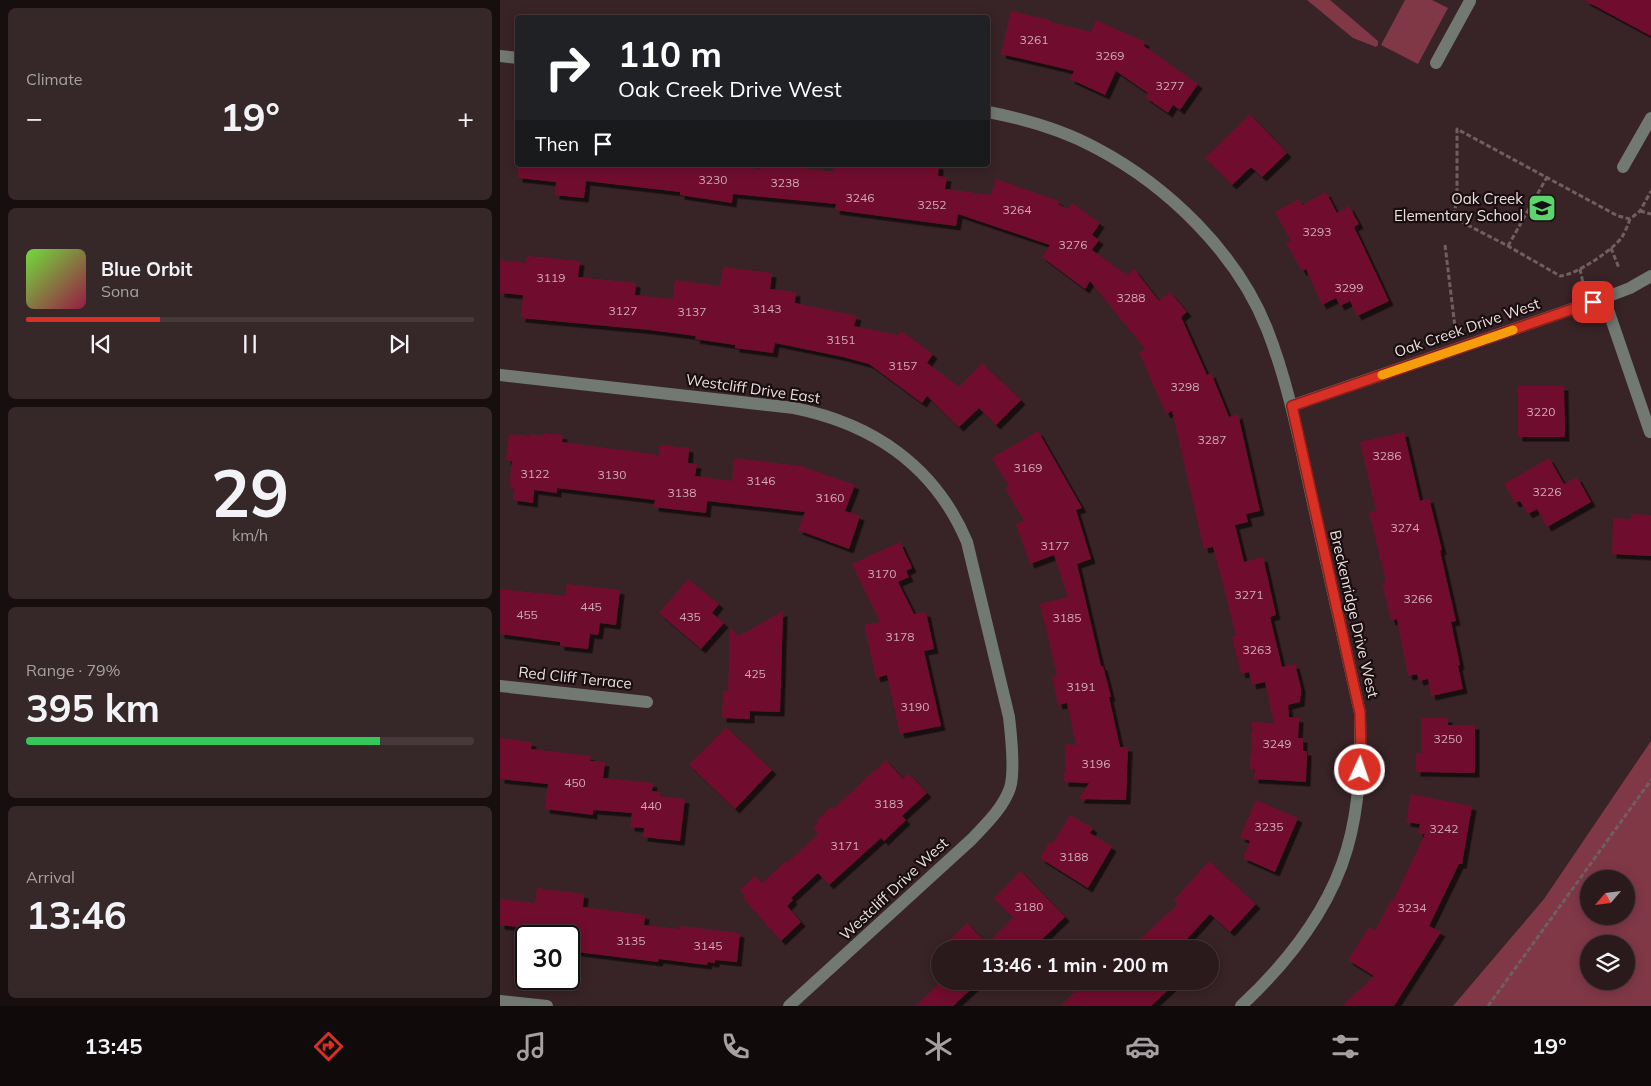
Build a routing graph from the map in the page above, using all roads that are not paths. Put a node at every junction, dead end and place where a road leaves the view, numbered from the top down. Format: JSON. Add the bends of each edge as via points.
{"nodes":[{"id":1,"x":1470,"y":1,"type":"dead end"},
{"id":2,"x":500,"y":56,"type":"edge"},
{"id":3,"x":515,"y":58,"type":"edge"},
{"id":4,"x":1436,"y":63,"type":"dead end"},
{"id":5,"x":990,"y":112,"type":"edge"},
{"id":6,"x":1651,"y":118,"type":"edge"},
{"id":7,"x":1623,"y":167,"type":"dead end"},
{"id":8,"x":1651,"y":276,"type":"edge"},
{"id":9,"x":1604,"y":298,"type":"junction"},
{"id":10,"x":500,"y":375,"type":"edge"},
{"id":11,"x":1292,"y":406,"type":"junction"},
{"id":12,"x":1650,"y":432,"type":"dead end"},
{"id":13,"x":500,"y":686,"type":"edge"},
{"id":14,"x":646,"y":702,"type":"dead end"},
{"id":15,"x":1010,"y":787,"type":"joint"},
{"id":16,"x":500,"y":1001,"type":"edge"},
{"id":17,"x":546,"y":1006,"type":"edge"},
{"id":18,"x":789,"y":1006,"type":"edge"},
{"id":19,"x":1241,"y":1006,"type":"edge"}],
"edges":[{"from":1,"to":4,"type":"street"},
{"from":2,"to":3,"type":"street"},
{"from":5,"to":11,"type":"street","name":"Breckenridge Drive West","via":[[1046,127],[1096,148],[1138,174],[1190,216],[1230,261],[1250,294],[1267,328]]},
{"from":6,"to":7,"type":"street"},
{"from":8,"to":9,"type":"street","name":"Oak Creek Drive West"},
{"from":9,"to":11,"type":"street","name":"Oak Creek Drive West"},
{"from":9,"to":12,"type":"street"},
{"from":10,"to":15,"type":"street","name":"Westcliff Drive East","via":[[794,408],[853,425],[904,458],[945,500],[967,542],[1009,717],[1012,742]]},
{"from":11,"to":19,"type":"street","name":"Breckenridge Drive West","via":[[1360,713],[1361,755],[1357,800],[1347,849],[1332,890],[1284,962]]},
{"from":13,"to":14,"type":"street","name":"Red Cliff Terrace"},
{"from":15,"to":18,"type":"street","name":"Westcliff Drive West","via":[[990,821],[972,839]]},
{"from":16,"to":17,"type":"street"}]}
